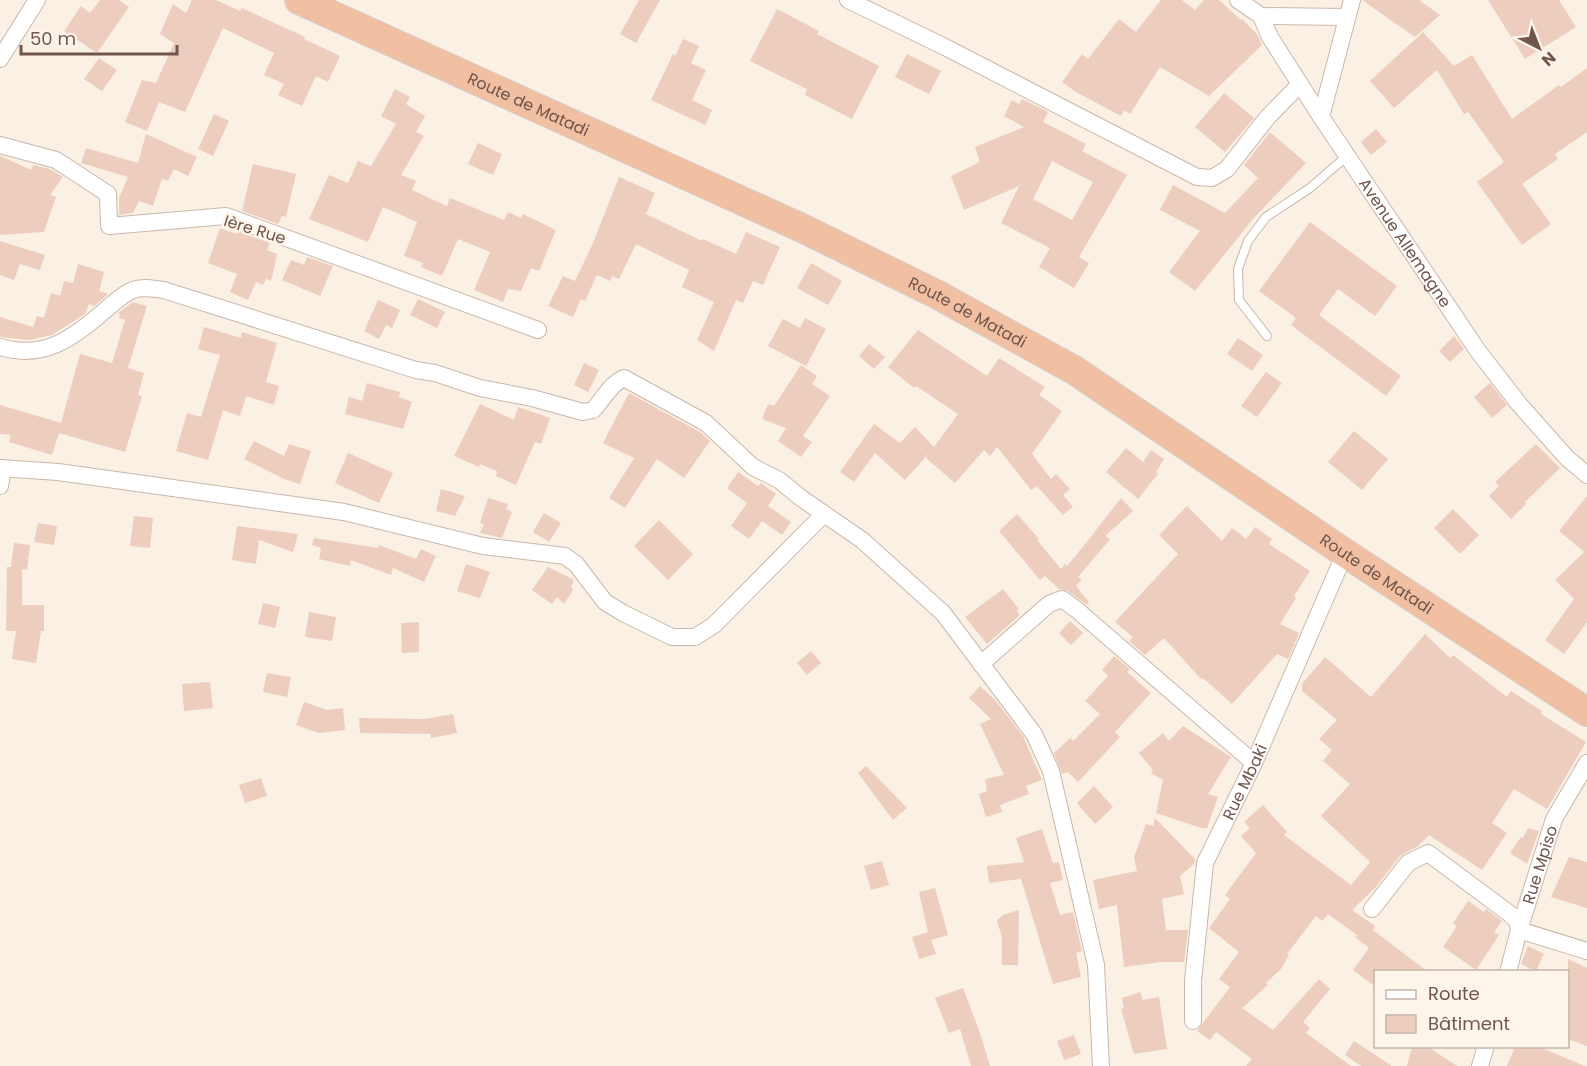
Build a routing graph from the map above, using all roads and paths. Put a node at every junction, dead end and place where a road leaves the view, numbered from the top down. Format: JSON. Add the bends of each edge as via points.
{"nodes":[{"id":1,"x":37,"y":0,"type":"edge"},
{"id":2,"x":299,"y":0,"type":"edge"},
{"id":3,"x":848,"y":0,"type":"edge"},
{"id":4,"x":1238,"y":0,"type":"edge"},
{"id":5,"x":1352,"y":0,"type":"edge"},
{"id":6,"x":1261,"y":16,"type":"junction"},
{"id":7,"x":1346,"y":17,"type":"junction"},
{"id":8,"x":0,"y":59,"type":"edge"},
{"id":9,"x":1300,"y":84,"type":"junction"},
{"id":10,"x":1321,"y":117,"type":"junction"},
{"id":11,"x":0,"y":145,"type":"edge"},
{"id":12,"x":1347,"y":156,"type":"junction"},
{"id":13,"x":538,"y":330,"type":"dead end"},
{"id":14,"x":1266,"y":336,"type":"dead end"},
{"id":15,"x":0,"y":346,"type":"edge"},
{"id":16,"x":1,"y":468,"type":"edge"},
{"id":17,"x":1587,"y":475,"type":"edge"},
{"id":18,"x":0,"y":486,"type":"edge"},
{"id":19,"x":824,"y":514,"type":"junction"},
{"id":20,"x":1345,"y":554,"type":"junction"},
{"id":21,"x":981,"y":664,"type":"junction"},
{"id":22,"x":1587,"y":712,"type":"edge"},
{"id":23,"x":1254,"y":763,"type":"junction"},
{"id":24,"x":1587,"y":763,"type":"edge"},
{"id":25,"x":1372,"y":909,"type":"dead end"},
{"id":26,"x":1519,"y":930,"type":"junction"},
{"id":27,"x":1587,"y":951,"type":"edge"},
{"id":28,"x":1509,"y":970,"type":"edge"},
{"id":29,"x":1193,"y":1021,"type":"dead end"},
{"id":30,"x":1486,"y":1048,"type":"edge"},
{"id":31,"x":1101,"y":1066,"type":"edge"},
{"id":32,"x":1480,"y":1066,"type":"edge"}],
"edges":[{"from":1,"to":8,"type":"street"},
{"from":2,"to":20,"type":"highway","name":"Route de Matadi","via":[[804,229],[938,295],[1074,369]]},
{"from":3,"to":9,"type":"street","via":[[1197,177],[1212,178],[1227,169]]},
{"from":4,"to":6,"type":"street","name":"Avenue Allemagne"},
{"from":5,"to":7,"type":"street"},
{"from":6,"to":7,"type":"street"},
{"from":6,"to":9,"type":"street","name":"Avenue Allemagne"},
{"from":7,"to":10,"type":"street"},
{"from":9,"to":10,"type":"street","name":"Avenue Allemagne"},
{"from":10,"to":12,"type":"street","name":"Avenue Allemagne"},
{"from":11,"to":13,"type":"street","name":"Ière Rue","via":[[56,160],[108,194],[109,226],[226,216]]},
{"from":12,"to":14,"type":"lane","via":[[1310,188],[1266,217],[1248,241],[1238,269],[1239,300]]},
{"from":12,"to":17,"type":"street","name":"Avenue Allemagne","via":[[1478,351],[1519,404]]},
{"from":15,"to":19,"type":"street","via":[[29,352],[56,346],[120,298],[143,288],[165,290],[416,370],[583,412],[593,410],[610,388],[624,378],[706,423],[753,467],[779,480]]},
{"from":16,"to":18,"type":"street"},
{"from":16,"to":19,"type":"street","via":[[58,471],[344,512],[483,546],[565,556],[576,564],[605,602],[672,637],[694,637],[714,625]]},
{"from":19,"to":21,"type":"street","via":[[862,540],[943,613]]},
{"from":20,"to":22,"type":"highway","name":"Route de Matadi"},
{"from":20,"to":23,"type":"street","name":"Rue Mbaki"},
{"from":21,"to":23,"type":"street","via":[[1049,604],[1062,599]]},
{"from":21,"to":31,"type":"street","via":[[1034,734],[1051,771],[1096,964]]},
{"from":23,"to":29,"type":"street","name":"Rue Mbaki","via":[[1205,863],[1193,981]]},
{"from":24,"to":26,"type":"street","name":"Rue Mpiso","via":[[1554,819]]},
{"from":25,"to":26,"type":"street","via":[[1408,863],[1428,853],[1510,914]]},
{"from":26,"to":27,"type":"street"},
{"from":26,"to":28,"type":"street","name":"Rue Mpiso"},
{"from":30,"to":32,"type":"street"}]}
